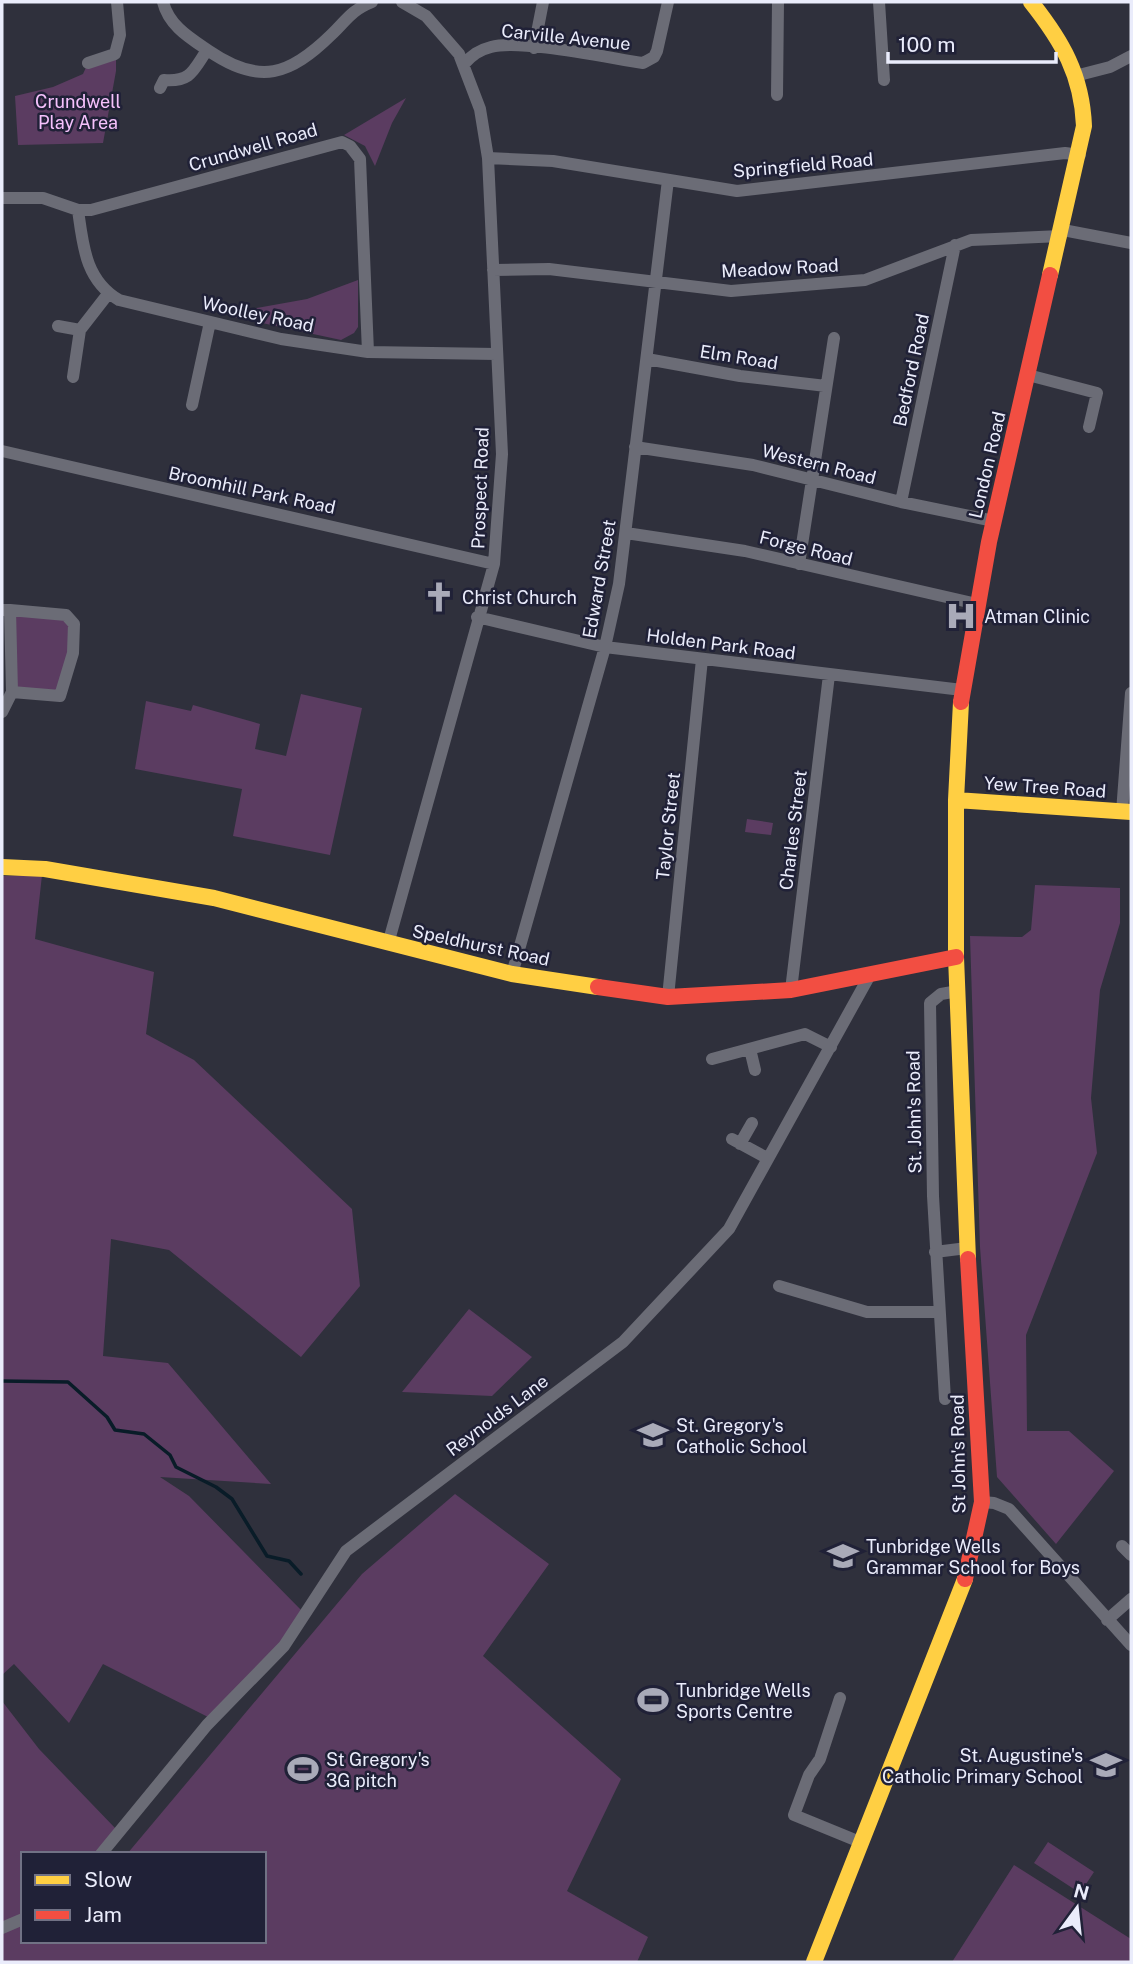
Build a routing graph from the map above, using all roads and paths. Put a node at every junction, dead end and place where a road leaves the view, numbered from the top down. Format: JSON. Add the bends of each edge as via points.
{"nodes":[{"id":1,"x":117,"y":2,"type":"edge"},
{"id":2,"x":163,"y":2,"type":"edge"},
{"id":3,"x":372,"y":2,"type":"edge"},
{"id":4,"x":404,"y":2,"type":"edge"},
{"id":5,"x":543,"y":2,"type":"edge"},
{"id":6,"x":668,"y":2,"type":"edge"},
{"id":7,"x":778,"y":2,"type":"edge"},
{"id":8,"x":879,"y":2,"type":"edge"},
{"id":9,"x":1031,"y":2,"type":"edge"},
{"id":10,"x":534,"y":48,"type":"junction"},
{"id":11,"x":207,"y":50,"type":"junction"},
{"id":12,"x":1131,"y":56,"type":"edge"},
{"id":13,"x":89,"y":63,"type":"dead end"},
{"id":14,"x":464,"y":64,"type":"junction"},
{"id":15,"x":1079,"y":75,"type":"junction"},
{"id":16,"x":884,"y":80,"type":"dead end"},
{"id":17,"x":160,"y":88,"type":"dead end"},
{"id":18,"x":777,"y":95,"type":"dead end"},
{"id":19,"x":1080,"y":155,"type":"junction"},
{"id":20,"x":488,"y":158,"type":"junction"},
{"id":21,"x":668,"y":180,"type":"junction"},
{"id":22,"x":2,"y":198,"type":"edge"},
{"id":23,"x":78,"y":210,"type":"junction"},
{"id":24,"x":1062,"y":233,"type":"junction"},
{"id":25,"x":1131,"y":243,"type":"edge"},
{"id":26,"x":955,"y":245,"type":"junction"},
{"id":27,"x":494,"y":270,"type":"junction"},
{"id":28,"x":655,"y":282,"type":"junction"},
{"id":29,"x":108,"y":293,"type":"junction"},
{"id":30,"x":210,"y":322,"type":"junction"},
{"id":31,"x":58,"y":326,"type":"dead end"},
{"id":32,"x":80,"y":330,"type":"junction"},
{"id":33,"x":834,"y":338,"type":"dead end"},
{"id":34,"x":368,"y":352,"type":"junction"},
{"id":35,"x":496,"y":354,"type":"junction"},
{"id":36,"x":647,"y":359,"type":"junction"},
{"id":37,"x":1028,"y":375,"type":"junction"},
{"id":38,"x":72,"y":377,"type":"dead end"},
{"id":39,"x":826,"y":386,"type":"junction"},
{"id":40,"x":192,"y":405,"type":"dead end"},
{"id":41,"x":1089,"y":427,"type":"dead end"},
{"id":42,"x":635,"y":447,"type":"junction"},
{"id":43,"x":2,"y":451,"type":"edge"},
{"id":44,"x":812,"y":481,"type":"junction"},
{"id":45,"x":901,"y":502,"type":"junction"},
{"id":46,"x":994,"y":521,"type":"junction"},
{"id":47,"x":625,"y":533,"type":"junction"},
{"id":48,"x":494,"y":564,"type":"junction"},
{"id":49,"x":799,"y":564,"type":"junction"},
{"id":50,"x":977,"y":604,"type":"junction"},
{"id":51,"x":6,"y":610,"type":"edge"},
{"id":52,"x":477,"y":617,"type":"junction"},
{"id":53,"x":605,"y":647,"type":"junction"},
{"id":54,"x":702,"y":659,"type":"junction"},
{"id":55,"x":829,"y":675,"type":"junction"},
{"id":56,"x":962,"y":690,"type":"junction"},
{"id":57,"x":12,"y":692,"type":"junction"},
{"id":58,"x":1131,"y":693,"type":"edge"},
{"id":59,"x":2,"y":712,"type":"edge"},
{"id":60,"x":956,"y":800,"type":"junction"},
{"id":61,"x":1126,"y":812,"type":"edge"},
{"id":62,"x":2,"y":867,"type":"edge"},
{"id":63,"x":388,"y":944,"type":"junction"},
{"id":64,"x":956,"y":957,"type":"junction"},
{"id":65,"x":871,"y":973,"type":"junction"},
{"id":66,"x":512,"y":974,"type":"junction"},
{"id":67,"x":791,"y":990,"type":"junction"},
{"id":68,"x":958,"y":992,"type":"junction"},
{"id":69,"x":668,"y":997,"type":"junction"},
{"id":70,"x":831,"y":1047,"type":"junction"},
{"id":71,"x":750,"y":1049,"type":"junction"},
{"id":72,"x":712,"y":1059,"type":"dead end"},
{"id":73,"x":755,"y":1070,"type":"dead end"},
{"id":74,"x":752,"y":1123,"type":"dead end"},
{"id":75,"x":767,"y":1158,"type":"junction"},
{"id":76,"x":967,"y":1248,"type":"junction"},
{"id":77,"x":935,"y":1252,"type":"junction"},
{"id":78,"x":779,"y":1286,"type":"dead end"},
{"id":79,"x":938,"y":1311,"type":"junction"},
{"id":80,"x":944,"y":1399,"type":"dead end"},
{"id":81,"x":982,"y":1502,"type":"junction"},
{"id":82,"x":1131,"y":1599,"type":"edge"},
{"id":83,"x":1107,"y":1620,"type":"junction"},
{"id":84,"x":1131,"y":1646,"type":"edge"},
{"id":85,"x":840,"y":1698,"type":"dead end"},
{"id":86,"x":860,"y":1842,"type":"junction"},
{"id":87,"x":103,"y":1852,"type":"edge"},
{"id":88,"x":21,"y":1920,"type":"edge"},
{"id":89,"x":2,"y":1927,"type":"edge"},
{"id":90,"x":814,"y":1962,"type":"edge"}],
"edges":[{"from":1,"to":13,"type":"street","via":[[121,16],[115,54]]},
{"from":2,"to":11,"type":"street","via":[[172,22]]},
{"from":3,"to":11,"type":"street","via":[[353,10],[297,65],[266,73],[244,69]]},
{"from":4,"to":14,"type":"street","name":"Prospect Road","via":[[426,16]]},
{"from":5,"to":10,"type":"street"},
{"from":6,"to":10,"type":"street","name":"Carville Avenue","via":[[657,51],[650,61]]},
{"from":7,"to":18,"type":"street"},
{"from":8,"to":16,"type":"street"},
{"from":9,"to":15,"type":"main road","name":"London Road","via":[[1068,51]]},
{"from":10,"to":14,"type":"street","name":"Carville Avenue","via":[[494,46],[475,52]]},
{"from":11,"to":17,"type":"street","via":[[191,74],[181,81],[164,80]]},
{"from":12,"to":15,"type":"street"},
{"from":14,"to":20,"type":"street","name":"Prospect Road","via":[[480,109]]},
{"from":15,"to":19,"type":"main road","name":"London Road","via":[[1085,99]]},
{"from":19,"to":21,"type":"street","name":"Springfield Road","via":[[1065,153],[737,191]]},
{"from":19,"to":24,"type":"main road","name":"London Road"},
{"from":20,"to":21,"type":"street","name":"Springfield Road","via":[[554,161]]},
{"from":20,"to":27,"type":"street","name":"Prospect Road"},
{"from":21,"to":28,"type":"street","name":"Edward Street"},
{"from":22,"to":23,"type":"street","name":"Crundwell Road","via":[[43,198]]},
{"from":23,"to":29,"type":"street","via":[[91,274]]},
{"from":23,"to":34,"type":"street","name":"Crundwell Road","via":[[101,209],[342,142],[360,159]]},
{"from":24,"to":25,"type":"street","name":"Meadow Road"},
{"from":24,"to":26,"type":"street","name":"Meadow Road"},
{"from":24,"to":37,"type":"main road","name":"London Road"},
{"from":26,"to":28,"type":"street","name":"Meadow Road","via":[[865,281],[731,291]]},
{"from":26,"to":45,"type":"street","name":"Bedford Road"},
{"from":27,"to":28,"type":"street","name":"Meadow Road","via":[[549,269]]},
{"from":27,"to":35,"type":"street","name":"Prospect Road"},
{"from":28,"to":36,"type":"street","name":"Edward Street"},
{"from":29,"to":30,"type":"street","name":"Woolley Road","via":[[119,300]]},
{"from":29,"to":32,"type":"street"},
{"from":30,"to":34,"type":"street","name":"Woolley Road"},
{"from":30,"to":40,"type":"street"},
{"from":31,"to":32,"type":"street"},
{"from":32,"to":38,"type":"street"},
{"from":33,"to":39,"type":"street"},
{"from":34,"to":35,"type":"street","name":"Woolley Road"},
{"from":35,"to":48,"type":"street","name":"Prospect Road","via":[[502,454]]},
{"from":36,"to":39,"type":"street","name":"Elm Road"},
{"from":36,"to":42,"type":"street","name":"Edward Street"},
{"from":37,"to":41,"type":"street","via":[[1097,393]]},
{"from":37,"to":46,"type":"main road","name":"London Road"},
{"from":39,"to":44,"type":"street"},
{"from":42,"to":44,"type":"street","name":"Western Road","via":[[753,465]]},
{"from":42,"to":47,"type":"street","name":"Edward Street"},
{"from":43,"to":48,"type":"street","name":"Broomhill Park Road"},
{"from":44,"to":45,"type":"street","name":"Western Road"},
{"from":44,"to":49,"type":"street"},
{"from":45,"to":46,"type":"street","name":"Western Road"},
{"from":46,"to":50,"type":"main road","name":"London Road"},
{"from":47,"to":49,"type":"street","name":"Forge Road"},
{"from":47,"to":53,"type":"street","name":"Edward Street","via":[[620,584]]},
{"from":48,"to":52,"type":"street","name":"Prospect Road"},
{"from":49,"to":50,"type":"street","name":"Forge Road"},
{"from":50,"to":56,"type":"main road","name":"London Road"},
{"from":51,"to":57,"type":"street"},
{"from":51,"to":57,"type":"street","via":[[66,615],[74,624],[73,653],[60,696]]},
{"from":52,"to":53,"type":"street","name":"Holden Park Road"},
{"from":52,"to":63,"type":"street","name":"Prospect Road"},
{"from":53,"to":54,"type":"street","name":"Holden Park Road"},
{"from":53,"to":66,"type":"street","name":"Edward Street"},
{"from":54,"to":55,"type":"street","name":"Holden Park Road"},
{"from":54,"to":69,"type":"street","name":"Taylor Street"},
{"from":55,"to":56,"type":"street","name":"Holden Park Road"},
{"from":55,"to":67,"type":"street","name":"Charles Street"},
{"from":56,"to":60,"type":"main road","name":"London Road"},
{"from":57,"to":59,"type":"street"},
{"from":58,"to":61,"type":"street"},
{"from":60,"to":61,"type":"main road","name":"Yew Tree Road"},
{"from":60,"to":64,"type":"main road","name":"London Road"},
{"from":62,"to":63,"type":"main road","name":"Speldhurst Road","via":[[45,869],[214,898]]},
{"from":63,"to":66,"type":"main road","name":"Speldhurst Road"},
{"from":64,"to":65,"type":"main road","name":"Speldhurst Road"},
{"from":64,"to":68,"type":"main road","name":"St John's Road"},
{"from":65,"to":67,"type":"main road","name":"Speldhurst Road"},
{"from":65,"to":70,"type":"street","name":"Reynolds Lane"},
{"from":66,"to":69,"type":"main road","name":"Speldhurst Road"},
{"from":67,"to":69,"type":"main road","name":"Speldhurst Road"},
{"from":68,"to":76,"type":"main road","name":"St John's Road"},
{"from":68,"to":77,"type":"street","name":"St. John's Road","via":[[941,994],[930,1003]]},
{"from":70,"to":71,"type":"street","via":[[805,1034]]},
{"from":70,"to":75,"type":"street","name":"Reynolds Lane"},
{"from":71,"to":72,"type":"street"},
{"from":71,"to":73,"type":"street"},
{"from":74,"to":75,"type":"street","via":[[736,1141]]},
{"from":75,"to":87,"type":"street","name":"Reynolds Lane","via":[[729,1229],[623,1342],[346,1551],[284,1646],[207,1724]]},
{"from":76,"to":77,"type":"street"},
{"from":76,"to":81,"type":"main road","name":"St John's Road"},
{"from":77,"to":79,"type":"street","name":"St. John's Road"},
{"from":78,"to":79,"type":"street","via":[[867,1312]]},
{"from":79,"to":80,"type":"street","name":"St. John's Road"},
{"from":81,"to":83,"type":"street","via":[[1010,1510]]},
{"from":81,"to":86,"type":"main road","name":"St John's Road","via":[[964,1581]]},
{"from":82,"to":83,"type":"street"},
{"from":83,"to":84,"type":"street"},
{"from":85,"to":86,"type":"street","via":[[820,1759],[794,1815]]},
{"from":86,"to":90,"type":"main road","name":"St John's Road"},
{"from":88,"to":89,"type":"street"}]}
